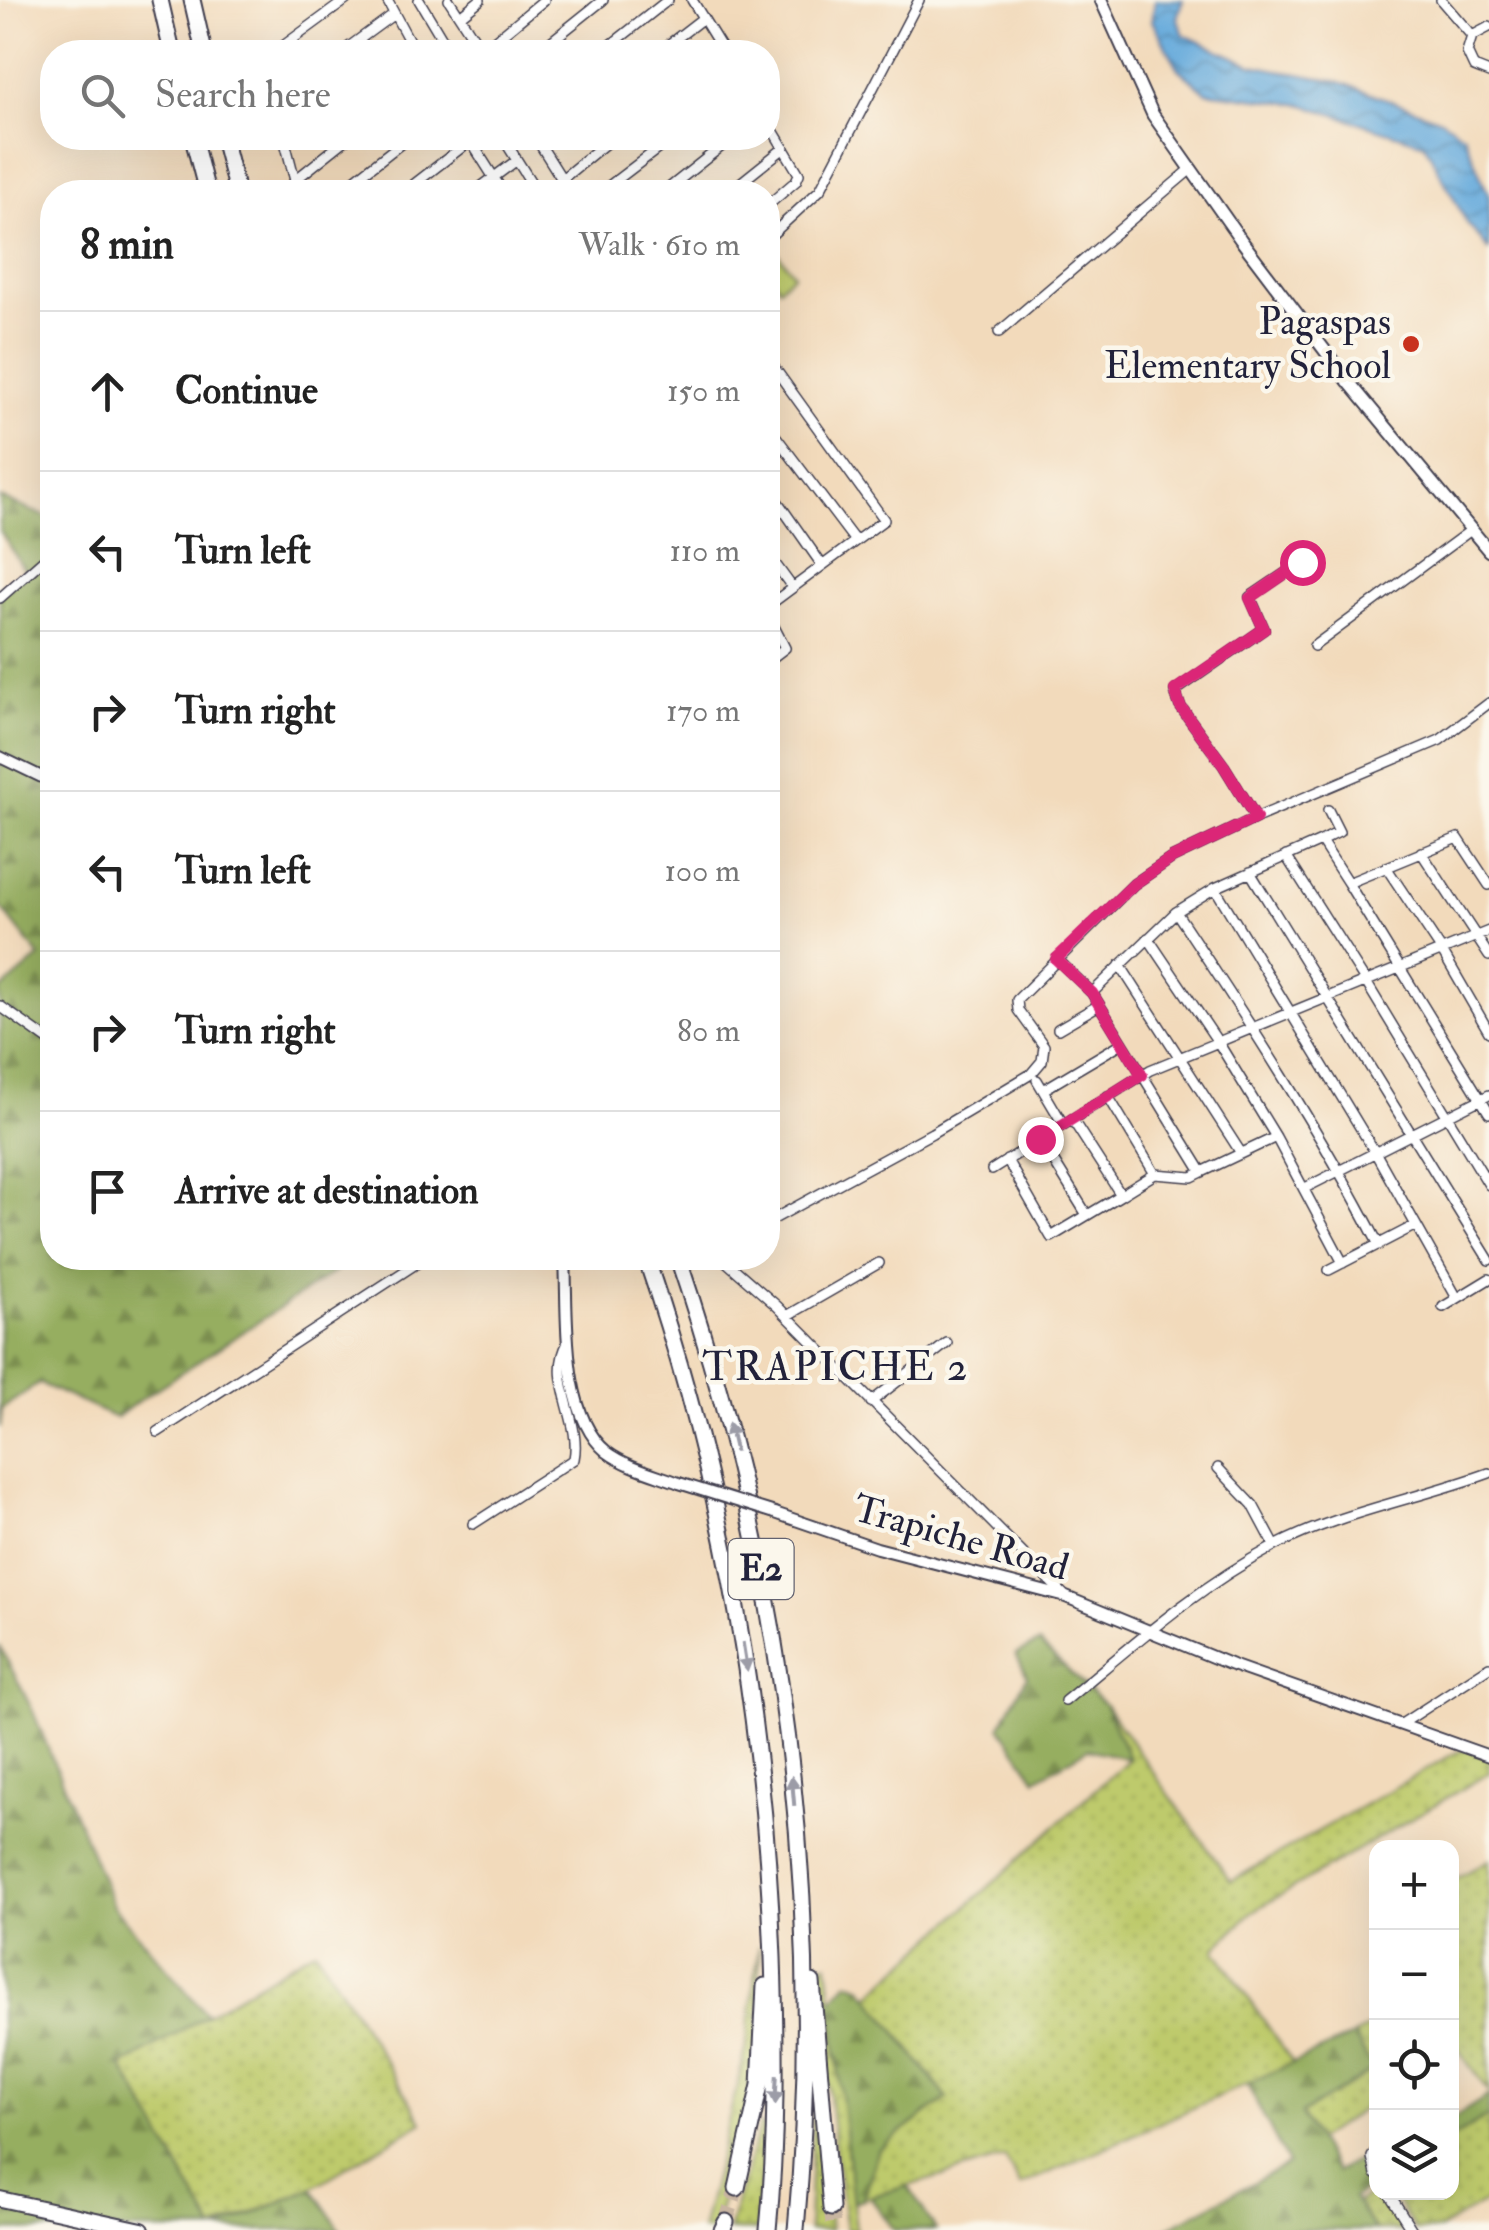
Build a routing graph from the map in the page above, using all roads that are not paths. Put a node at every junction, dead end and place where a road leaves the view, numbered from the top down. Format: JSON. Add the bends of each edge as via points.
{"nodes":[{"id":1,"x":160,"y":0,"type":"edge"},
{"id":2,"x":192,"y":0,"type":"edge"},
{"id":3,"x":346,"y":0,"type":"edge"},
{"id":4,"x":387,"y":0,"type":"edge"},
{"id":5,"x":419,"y":0,"type":"edge"},
{"id":6,"x":450,"y":0,"type":"edge"},
{"id":7,"x":480,"y":0,"type":"edge"},
{"id":8,"x":544,"y":0,"type":"edge"},
{"id":9,"x":602,"y":0,"type":"edge"},
{"id":10,"x":668,"y":0,"type":"edge"},
{"id":11,"x":692,"y":0,"type":"edge"},
{"id":12,"x":919,"y":0,"type":"edge"},
{"id":13,"x":1102,"y":0,"type":"edge"},
{"id":14,"x":1442,"y":0,"type":"edge"},
{"id":15,"x":394,"y":14,"type":"junction"},
{"id":16,"x":460,"y":16,"type":"junction"},
{"id":17,"x":702,"y":18,"type":"junction"},
{"id":18,"x":1489,"y":27,"type":"edge"},
{"id":19,"x":1472,"y":36,"type":"junction"},
{"id":20,"x":169,"y":40,"type":"edge"},
{"id":21,"x":201,"y":40,"type":"edge"},
{"id":22,"x":291,"y":40,"type":"edge"},
{"id":23,"x":358,"y":40,"type":"edge"},
{"id":24,"x":408,"y":40,"type":"edge"},
{"id":25,"x":443,"y":40,"type":"edge"},
{"id":26,"x":475,"y":40,"type":"edge"},
{"id":27,"x":496,"y":40,"type":"edge"},
{"id":28,"x":553,"y":40,"type":"edge"},
{"id":29,"x":617,"y":40,"type":"edge"},
{"id":30,"x":674,"y":40,"type":"edge"},
{"id":31,"x":714,"y":40,"type":"edge"},
{"id":32,"x":1489,"y":73,"type":"edge"},
{"id":33,"x":780,"y":142,"type":"edge"},
{"id":34,"x":784,"y":148,"type":"junction"},
{"id":35,"x":196,"y":150,"type":"edge"},
{"id":36,"x":226,"y":150,"type":"edge"},
{"id":37,"x":288,"y":150,"type":"edge"},
{"id":38,"x":333,"y":150,"type":"edge"},
{"id":39,"x":393,"y":150,"type":"edge"},
{"id":40,"x":456,"y":150,"type":"edge"},
{"id":41,"x":476,"y":150,"type":"edge"},
{"id":42,"x":510,"y":150,"type":"edge"},
{"id":43,"x":544,"y":150,"type":"edge"},
{"id":44,"x":597,"y":150,"type":"edge"},
{"id":45,"x":656,"y":150,"type":"edge"},
{"id":46,"x":717,"y":150,"type":"edge"},
{"id":47,"x":517,"y":160,"type":"junction"},
{"id":48,"x":1191,"y":169,"type":"junction"},
{"id":49,"x":494,"y":178,"type":"junction"},
{"id":50,"x":562,"y":179,"type":"joint"},
{"id":51,"x":204,"y":180,"type":"edge"},
{"id":52,"x":234,"y":180,"type":"edge"},
{"id":53,"x":294,"y":180,"type":"edge"},
{"id":54,"x":295,"y":180,"type":"edge"},
{"id":55,"x":354,"y":180,"type":"edge"},
{"id":56,"x":419,"y":180,"type":"edge"},
{"id":57,"x":491,"y":180,"type":"edge"},
{"id":58,"x":530,"y":180,"type":"edge"},
{"id":59,"x":617,"y":180,"type":"edge"},
{"id":60,"x":679,"y":180,"type":"edge"},
{"id":61,"x":744,"y":180,"type":"edge"},
{"id":62,"x":780,"y":195,"type":"edge"},
{"id":63,"x":780,"y":227,"type":"edge"},
{"id":64,"x":999,"y":332,"type":"dead end"},
{"id":65,"x":780,"y":376,"type":"edge"},
{"id":66,"x":780,"y":442,"type":"edge"},
{"id":67,"x":780,"y":508,"type":"edge"},
{"id":68,"x":1471,"y":530,"type":"junction"},
{"id":69,"x":856,"y":541,"type":"junction"},
{"id":70,"x":1489,"y":551,"type":"edge"},
{"id":71,"x":1302,"y":562,"type":"dead end"},
{"id":72,"x":40,"y":563,"type":"edge"},
{"id":73,"x":822,"y":565,"type":"junction"},
{"id":74,"x":780,"y":570,"type":"edge"},
{"id":75,"x":792,"y":587,"type":"junction"},
{"id":76,"x":780,"y":596,"type":"edge"},
{"id":77,"x":0,"y":598,"type":"edge"},
{"id":78,"x":1314,"y":646,"type":"dead end"},
{"id":79,"x":1489,"y":704,"type":"edge"},
{"id":80,"x":0,"y":757,"type":"edge"},
{"id":81,"x":40,"y":776,"type":"edge"},
{"id":82,"x":1328,"y":810,"type":"dead end"},
{"id":83,"x":1256,"y":818,"type":"junction"},
{"id":84,"x":1320,"y":841,"type":"junction"},
{"id":85,"x":1421,"y":852,"type":"junction"},
{"id":86,"x":1286,"y":856,"type":"junction"},
{"id":87,"x":1386,"y":867,"type":"junction"},
{"id":88,"x":1250,"y":872,"type":"junction"},
{"id":89,"x":1348,"y":883,"type":"junction"},
{"id":90,"x":1489,"y":884,"type":"edge"},
{"id":91,"x":1214,"y":888,"type":"junction"},
{"id":92,"x":1176,"y":912,"type":"junction"},
{"id":93,"x":1489,"y":931,"type":"edge"},
{"id":94,"x":1477,"y":936,"type":"junction"},
{"id":95,"x":1148,"y":938,"type":"junction"},
{"id":96,"x":1442,"y":951,"type":"junction"},
{"id":97,"x":1489,"y":956,"type":"edge"},
{"id":98,"x":1056,"y":959,"type":"junction"},
{"id":99,"x":1120,"y":966,"type":"junction"},
{"id":100,"x":1402,"y":967,"type":"junction"},
{"id":101,"x":1366,"y":982,"type":"junction"},
{"id":102,"x":1092,"y":993,"type":"junction"},
{"id":103,"x":1327,"y":998,"type":"junction"},
{"id":104,"x":1099,"y":1005,"type":"junction"},
{"id":105,"x":0,"y":1006,"type":"edge"},
{"id":106,"x":1291,"y":1012,"type":"junction"},
{"id":107,"x":1058,"y":1028,"type":"dead end"},
{"id":108,"x":1253,"y":1028,"type":"junction"},
{"id":109,"x":1489,"y":1032,"type":"edge"},
{"id":110,"x":40,"y":1034,"type":"edge"},
{"id":111,"x":1218,"y":1042,"type":"junction"},
{"id":112,"x":1122,"y":1044,"type":"junction"},
{"id":113,"x":1180,"y":1058,"type":"junction"},
{"id":114,"x":1142,"y":1075,"type":"junction"},
{"id":115,"x":1037,"y":1080,"type":"dead end"},
{"id":116,"x":1043,"y":1090,"type":"junction"},
{"id":117,"x":1108,"y":1096,"type":"junction"},
{"id":118,"x":1484,"y":1097,"type":"edge"},
{"id":119,"x":1489,"y":1114,"type":"edge"},
{"id":120,"x":1447,"y":1116,"type":"junction"},
{"id":121,"x":1067,"y":1122,"type":"junction"},
{"id":122,"x":1412,"y":1134,"type":"junction"},
{"id":123,"x":1276,"y":1137,"type":"junction"},
{"id":124,"x":1040,"y":1139,"type":"junction"},
{"id":125,"x":1376,"y":1152,"type":"junction"},
{"id":126,"x":1241,"y":1153,"type":"junction"},
{"id":127,"x":1007,"y":1160,"type":"junction"},
{"id":128,"x":992,"y":1170,"type":"dead end"},
{"id":129,"x":1340,"y":1170,"type":"junction"},
{"id":130,"x":1202,"y":1172,"type":"junction"},
{"id":131,"x":1155,"y":1174,"type":"junction"},
{"id":132,"x":1489,"y":1185,"type":"edge"},
{"id":133,"x":1305,"y":1188,"type":"junction"},
{"id":134,"x":1121,"y":1194,"type":"junction"},
{"id":135,"x":1088,"y":1214,"type":"junction"},
{"id":136,"x":780,"y":1215,"type":"edge"},
{"id":137,"x":1416,"y":1226,"type":"junction"},
{"id":138,"x":1379,"y":1244,"type":"junction"},
{"id":139,"x":1489,"y":1260,"type":"edge"},
{"id":140,"x":879,"y":1263,"type":"dead end"},
{"id":141,"x":1344,"y":1263,"type":"junction"},
{"id":142,"x":407,"y":1270,"type":"edge"},
{"id":143,"x":566,"y":1270,"type":"edge"},
{"id":144,"x":650,"y":1270,"type":"edge"},
{"id":145,"x":682,"y":1270,"type":"edge"},
{"id":146,"x":735,"y":1270,"type":"edge"},
{"id":147,"x":1329,"y":1270,"type":"dead end"},
{"id":148,"x":1489,"y":1279,"type":"edge"},
{"id":149,"x":1457,"y":1298,"type":"junction"},
{"id":150,"x":1444,"y":1307,"type":"dead end"},
{"id":151,"x":786,"y":1316,"type":"junction"},
{"id":152,"x":570,"y":1341,"type":"junction"},
{"id":153,"x":947,"y":1344,"type":"dead end"},
{"id":154,"x":871,"y":1402,"type":"junction"},
{"id":155,"x":158,"y":1432,"type":"dead end"},
{"id":156,"x":1218,"y":1468,"type":"dead end"},
{"id":157,"x":1489,"y":1473,"type":"edge"},
{"id":158,"x":473,"y":1524,"type":"dead end"},
{"id":159,"x":1275,"y":1546,"type":"junction"},
{"id":160,"x":1066,"y":1597,"type":"junction"},
{"id":161,"x":1148,"y":1630,"type":"junction"},
{"id":162,"x":1489,"y":1667,"type":"edge"},
{"id":163,"x":1066,"y":1702,"type":"dead end"},
{"id":164,"x":1403,"y":1723,"type":"junction"},
{"id":165,"x":1488,"y":1754,"type":"edge"},
{"id":166,"x":770,"y":1887,"type":"junction"},
{"id":167,"x":802,"y":1888,"type":"junction"},
{"id":168,"x":736,"y":2188,"type":"tunnel mouth"},
{"id":169,"x":0,"y":2199,"type":"edge"},
{"id":170,"x":1393,"y":2200,"type":"edge"},
{"id":171,"x":831,"y":2208,"type":"tunnel mouth"},
{"id":172,"x":142,"y":2230,"type":"edge"},
{"id":173,"x":768,"y":2230,"type":"edge"},
{"id":174,"x":796,"y":2230,"type":"edge"},
{"id":175,"x":1412,"y":2230,"type":"edge"}],
"edges":[{"from":1,"to":20,"type":"highway"},
{"from":2,"to":21,"type":"highway"},
{"from":3,"to":22,"type":"street"},
{"from":4,"to":15,"type":"street"},
{"from":5,"to":25,"type":"street"},
{"from":6,"to":16,"type":"street"},
{"from":7,"to":16,"type":"street"},
{"from":8,"to":27,"type":"street"},
{"from":9,"to":28,"type":"street"},
{"from":10,"to":29,"type":"street"},
{"from":11,"to":17,"type":"street"},
{"from":12,"to":63,"type":"street","via":[[820,190]]},
{"from":13,"to":48,"type":"main road","via":[[1153,115]]},
{"from":14,"to":19,"type":"street"},
{"from":15,"to":23,"type":"street"},
{"from":15,"to":24,"type":"street"},
{"from":16,"to":26,"type":"street"},
{"from":17,"to":30,"type":"street"},
{"from":17,"to":31,"type":"street"},
{"from":18,"to":19,"type":"street"},
{"from":19,"to":32,"type":"street","via":[[1469,60]]},
{"from":33,"to":34,"type":"street"},
{"from":34,"to":61,"type":"street"},
{"from":34,"to":62,"type":"street","via":[[799,174]]},
{"from":35,"to":51,"type":"highway"},
{"from":36,"to":52,"type":"highway"},
{"from":37,"to":53,"type":"street"},
{"from":38,"to":54,"type":"street"},
{"from":39,"to":55,"type":"street"},
{"from":40,"to":56,"type":"street"},
{"from":41,"to":49,"type":"street"},
{"from":42,"to":47,"type":"street"},
{"from":43,"to":50,"type":"street"},
{"from":44,"to":50,"type":"street"},
{"from":45,"to":59,"type":"street"},
{"from":46,"to":60,"type":"street"},
{"from":47,"to":49,"type":"street"},
{"from":47,"to":58,"type":"street"},
{"from":48,"to":64,"type":"street"},
{"from":48,"to":68,"type":"main road","via":[[1348,381]]},
{"from":49,"to":57,"type":"street"},
{"from":65,"to":69,"type":"street","via":[[884,520]]},
{"from":66,"to":69,"type":"street"},
{"from":67,"to":73,"type":"street"},
{"from":68,"to":70,"type":"main road"},
{"from":68,"to":78,"type":"street"},
{"from":69,"to":73,"type":"street"},
{"from":71,"to":83,"type":"street","via":[[1250,598],[1264,629],[1175,690]]},
{"from":72,"to":77,"type":"street"},
{"from":73,"to":75,"type":"street"},
{"from":74,"to":75,"type":"street"},
{"from":75,"to":76,"type":"street"},
{"from":79,"to":83,"type":"street","via":[[1440,740]]},
{"from":80,"to":81,"type":"street"},
{"from":82,"to":84,"type":"street","via":[[1338,832]]},
{"from":83,"to":98,"type":"street","via":[[1134,884]]},
{"from":84,"to":86,"type":"street"},
{"from":84,"to":89,"type":"street"},
{"from":85,"to":87,"type":"street"},
{"from":85,"to":90,"type":"street","via":[[1458,838]]},
{"from":85,"to":94,"type":"street"},
{"from":86,"to":88,"type":"street"},
{"from":86,"to":101,"type":"street"},
{"from":87,"to":89,"type":"street"},
{"from":87,"to":96,"type":"street"},
{"from":88,"to":91,"type":"street"},
{"from":88,"to":103,"type":"street"},
{"from":89,"to":100,"type":"street"},
{"from":91,"to":92,"type":"street"},
{"from":91,"to":106,"type":"street"},
{"from":92,"to":95,"type":"street"},
{"from":92,"to":108,"type":"street"},
{"from":93,"to":94,"type":"street"},
{"from":94,"to":96,"type":"street"},
{"from":94,"to":97,"type":"street"},
{"from":95,"to":99,"type":"street"},
{"from":95,"to":111,"type":"street"},
{"from":96,"to":100,"type":"street"},
{"from":96,"to":109,"type":"street"},
{"from":98,"to":102,"type":"street"},
{"from":98,"to":136,"type":"street","via":[[1017,1000],[1044,1046],[1031,1074]]},
{"from":99,"to":102,"type":"street"},
{"from":99,"to":113,"type":"street"},
{"from":100,"to":101,"type":"street"},
{"from":100,"to":118,"type":"street"},
{"from":101,"to":103,"type":"street"},
{"from":101,"to":120,"type":"street"},
{"from":102,"to":104,"type":"street"},
{"from":103,"to":106,"type":"street"},
{"from":103,"to":122,"type":"street"},
{"from":104,"to":107,"type":"street"},
{"from":104,"to":112,"type":"street"},
{"from":105,"to":110,"type":"street"},
{"from":106,"to":108,"type":"street"},
{"from":106,"to":125,"type":"street"},
{"from":108,"to":111,"type":"street"},
{"from":108,"to":129,"type":"street"},
{"from":111,"to":113,"type":"street"},
{"from":111,"to":123,"type":"street"},
{"from":112,"to":114,"type":"street"},
{"from":112,"to":116,"type":"street"},
{"from":113,"to":114,"type":"street"},
{"from":113,"to":126,"type":"street"},
{"from":114,"to":117,"type":"street"},
{"from":114,"to":130,"type":"street"},
{"from":115,"to":116,"type":"street"},
{"from":116,"to":121,"type":"street"},
{"from":117,"to":121,"type":"street"},
{"from":117,"to":131,"type":"street"},
{"from":118,"to":119,"type":"street"},
{"from":118,"to":120,"type":"street"},
{"from":120,"to":122,"type":"street"},
{"from":120,"to":132,"type":"street"},
{"from":121,"to":124,"type":"street"},
{"from":121,"to":134,"type":"street"},
{"from":122,"to":125,"type":"street"},
{"from":122,"to":139,"type":"street"},
{"from":123,"to":126,"type":"street"},
{"from":123,"to":133,"type":"street"},
{"from":124,"to":127,"type":"street"},
{"from":124,"to":135,"type":"street"},
{"from":125,"to":129,"type":"street"},
{"from":125,"to":137,"type":"street"},
{"from":126,"to":130,"type":"street"},
{"from":127,"to":128,"type":"street"},
{"from":127,"to":135,"type":"street","via":[[1050,1237]]},
{"from":129,"to":133,"type":"street"},
{"from":129,"to":138,"type":"street"},
{"from":130,"to":131,"type":"street"},
{"from":131,"to":134,"type":"street"},
{"from":133,"to":141,"type":"street"},
{"from":134,"to":135,"type":"street"},
{"from":137,"to":138,"type":"street"},
{"from":137,"to":149,"type":"street"},
{"from":138,"to":141,"type":"street"},
{"from":140,"to":151,"type":"street"},
{"from":141,"to":147,"type":"street"},
{"from":142,"to":155,"type":"street"},
{"from":143,"to":152,"type":"street","name":"Trapiche Road"},
{"from":144,"to":166,"type":"highway","number":"E2","one_way":true,"via":[[721,1527],[759,1756]]},
{"from":167,"to":145,"type":"highway","number":"E2","one_way":true,"via":[[776,1644],[730,1424]]},
{"from":146,"to":151,"type":"street"},
{"from":148,"to":149,"type":"street"},
{"from":149,"to":150,"type":"street"},
{"from":151,"to":154,"type":"street"},
{"from":152,"to":158,"type":"street","via":[[562,1362],[574,1458]]},
{"from":152,"to":160,"type":"street","name":"Trapiche Road","bridge":true,"via":[[581,1413],[605,1450],[626,1463],[877,1548]]},
{"from":153,"to":154,"type":"street"},
{"from":154,"to":160,"type":"street"},
{"from":156,"to":159,"type":"street","via":[[1254,1505]]},
{"from":157,"to":159,"type":"street"},
{"from":159,"to":161,"type":"street"},
{"from":160,"to":161,"type":"street","name":"Trapiche Road"},
{"from":161,"to":163,"type":"street"},
{"from":161,"to":164,"type":"street","name":"Trapiche Road"},
{"from":162,"to":164,"type":"street"},
{"from":164,"to":165,"type":"street","name":"Trapiche Road"},
{"from":166,"to":168,"type":"highway","via":[[760,2086]]},
{"from":166,"to":173,"type":"highway","number":"E2","one_way":true,"via":[[777,2072]]},
{"from":167,"to":171,"type":"highway"},
{"from":167,"to":174,"type":"highway","number":"E2","via":[[804,2076]]},
{"from":169,"to":172,"type":"main road"},
{"from":170,"to":175,"type":"street"}]}
